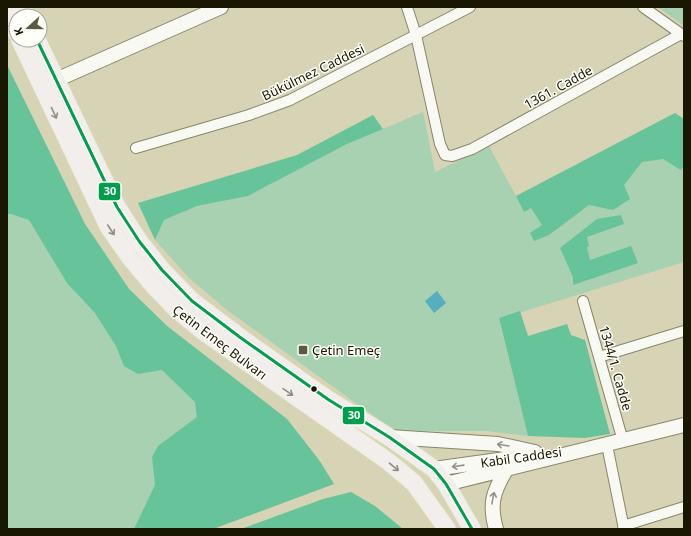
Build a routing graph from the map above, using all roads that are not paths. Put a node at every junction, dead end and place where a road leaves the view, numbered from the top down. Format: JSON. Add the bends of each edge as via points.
{"nodes":[{"id":1,"x":221,"y":7,"type":"edge"},
{"id":2,"x":407,"y":7,"type":"edge"},
{"id":3,"x":470,"y":7,"type":"edge"},
{"id":4,"x":643,"y":7,"type":"edge"},
{"id":5,"x":416,"y":35,"type":"junction"},
{"id":6,"x":682,"y":35,"type":"edge"},
{"id":7,"x":25,"y":48,"type":"edge"},
{"id":8,"x":39,"y":48,"type":"edge"},
{"id":9,"x":49,"y":83,"type":"junction"},
{"id":10,"x":136,"y":148,"type":"dead end"},
{"id":11,"x":583,"y":301,"type":"dead end"},
{"id":12,"x":684,"y":331,"type":"edge"},
{"id":13,"x":599,"y":357,"type":"junction"},
{"id":14,"x":684,"y":425,"type":"edge"},
{"id":15,"x":389,"y":437,"type":"junction"},
{"id":16,"x":623,"y":441,"type":"junction"},
{"id":17,"x":607,"y":445,"type":"junction"},
{"id":18,"x":541,"y":454,"type":"junction"},
{"id":19,"x":434,"y":469,"type":"junction"},
{"id":20,"x":506,"y":470,"type":"junction"},
{"id":21,"x":414,"y":483,"type":"junction"},
{"id":22,"x":446,"y":484,"type":"junction"},
{"id":23,"x":427,"y":499,"type":"junction"},
{"id":24,"x":684,"y":506,"type":"edge"},
{"id":25,"x":624,"y":527,"type":"edge"},
{"id":26,"x":447,"y":529,"type":"edge"},
{"id":27,"x":472,"y":529,"type":"edge"},
{"id":28,"x":496,"y":529,"type":"edge"}],
"edges":[{"from":1,"to":9,"type":"main road"},
{"from":2,"to":5,"type":"street"},
{"from":3,"to":5,"type":"street","name":"Bükülmez Caddesi"},
{"from":4,"to":6,"type":"street"},
{"from":5,"to":6,"type":"street","name":"1361. Cadde","via":[[440,144],[445,155],[452,156],[472,149]]},
{"from":5,"to":10,"type":"street","name":"Bükülmez Caddesi","via":[[290,100],[242,118]]},
{"from":7,"to":9,"type":"main road","name":"Çetin Emeç Bulvarı"},
{"from":8,"to":9,"type":"main road","name":"Çetin Emeç Bulvarı"},
{"from":9,"to":15,"type":"main road","name":"Çetin Emeç Bulvarı","via":[[117,207],[162,270],[192,300],[241,338],[329,400]]},
{"from":9,"to":21,"type":"main road","name":"Çetin Emeç Bulvarı","one_way":true,"via":[[108,226],[153,285],[176,309],[204,332],[389,462]]},
{"from":11,"to":13,"type":"street","name":"1344/1. Cadde"},
{"from":12,"to":13,"type":"street"},
{"from":13,"to":16,"type":"street","name":"1344/1. Cadde"},
{"from":14,"to":16,"type":"main road","name":"Kabil Caddesi"},
{"from":18,"to":15,"type":"main road","one_way":true,"via":[[498,444]]},
{"from":15,"to":19,"type":"main road","name":"Çetin Emeç Bulvarı"},
{"from":16,"to":17,"type":"main road","name":"Kabil Caddesi"},
{"from":17,"to":18,"type":"main road","name":"Kabil Caddesi"},
{"from":17,"to":20,"type":"main road","name":"Kabil Caddesi"},
{"from":17,"to":25,"type":"street"},
{"from":18,"to":19,"type":"main road","name":"Kabil Caddesi","one_way":true},
{"from":19,"to":21,"type":"main road"},
{"from":19,"to":22,"type":"main road","name":"Çetin Emeç Bulvarı"},
{"from":20,"to":22,"type":"main road","name":"Kabil Caddesi"},
{"from":28,"to":20,"type":"main road","one_way":true,"via":[[492,502],[496,486]]},
{"from":21,"to":23,"type":"main road","name":"Çetin Emeç Bulvarı"},
{"from":22,"to":23,"type":"main road"},
{"from":22,"to":27,"type":"main road","name":"Çetin Emeç Bulvarı"},
{"from":23,"to":26,"type":"main road","name":"Çetin Emeç Bulvarı"},
{"from":24,"to":25,"type":"street"}]}
